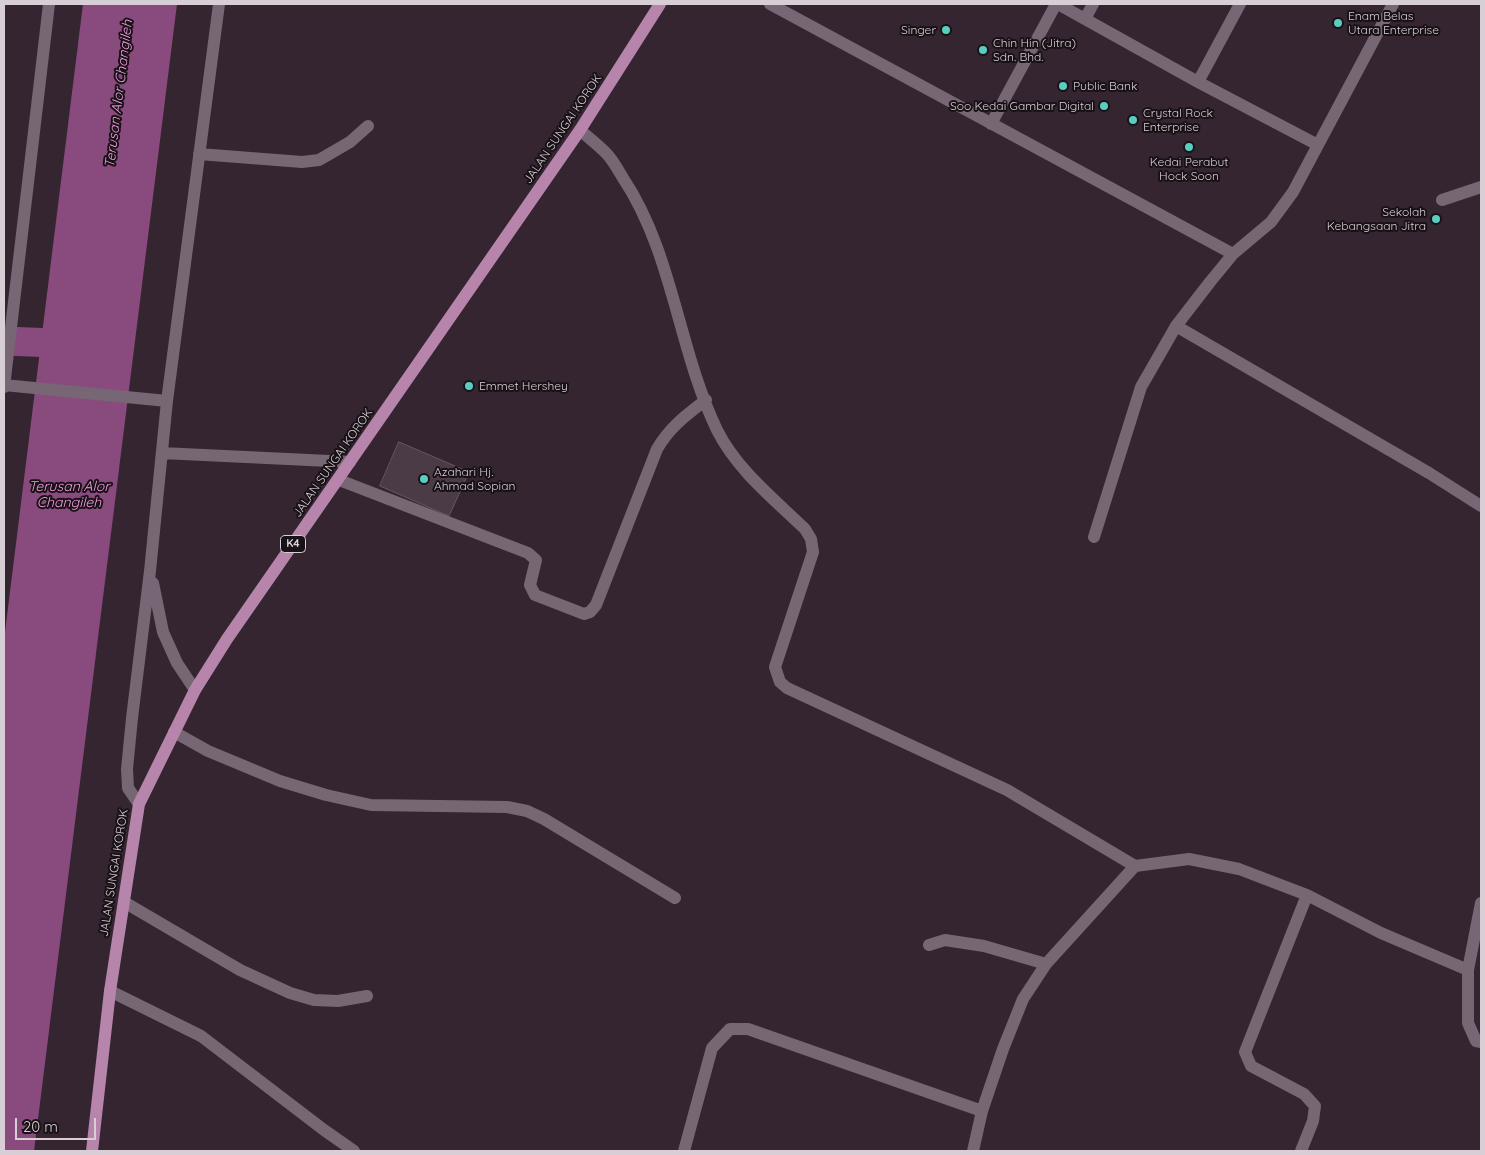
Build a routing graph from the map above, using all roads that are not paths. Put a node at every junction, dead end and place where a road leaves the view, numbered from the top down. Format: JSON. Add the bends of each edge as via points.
{"nodes":[{"id":1,"x":49,"y":4,"type":"edge"},
{"id":2,"x":218,"y":4,"type":"edge"},
{"id":3,"x":660,"y":4,"type":"edge"},
{"id":4,"x":770,"y":4,"type":"edge"},
{"id":5,"x":1057,"y":4,"type":"edge"},
{"id":6,"x":1093,"y":4,"type":"edge"},
{"id":7,"x":1240,"y":4,"type":"edge"},
{"id":8,"x":1392,"y":4,"type":"edge"},
{"id":9,"x":1085,"y":19,"type":"junction"},
{"id":10,"x":1198,"y":82,"type":"junction"},
{"id":11,"x":991,"y":124,"type":"junction"},
{"id":12,"x":368,"y":126,"type":"dead end"},
{"id":13,"x":580,"y":130,"type":"junction"},
{"id":14,"x":1318,"y":144,"type":"junction"},
{"id":15,"x":199,"y":154,"type":"junction"},
{"id":16,"x":1481,"y":187,"type":"edge"},
{"id":17,"x":1442,"y":200,"type":"dead end"},
{"id":18,"x":1233,"y":254,"type":"junction"},
{"id":19,"x":1176,"y":326,"type":"junction"},
{"id":20,"x":4,"y":386,"type":"edge"},
{"id":21,"x":706,"y":400,"type":"junction"},
{"id":22,"x":167,"y":401,"type":"junction"},
{"id":23,"x":162,"y":453,"type":"junction"},
{"id":24,"x":350,"y":462,"type":"junction"},
{"id":25,"x":339,"y":480,"type":"junction"},
{"id":26,"x":1481,"y":506,"type":"edge"},
{"id":27,"x":1094,"y":537,"type":"dead end"},
{"id":28,"x":150,"y":571,"type":"junction"},
{"id":29,"x":195,"y":690,"type":"junction"},
{"id":30,"x":174,"y":732,"type":"junction"},
{"id":31,"x":139,"y":804,"type":"junction"},
{"id":32,"x":1135,"y":866,"type":"junction"},
{"id":33,"x":1307,"y":896,"type":"junction"},
{"id":34,"x":675,"y":898,"type":"dead end"},
{"id":35,"x":124,"y":902,"type":"junction"},
{"id":36,"x":1481,"y":903,"type":"edge"},
{"id":37,"x":929,"y":945,"type":"dead end"},
{"id":38,"x":1046,"y":964,"type":"junction"},
{"id":39,"x":1468,"y":970,"type":"junction"},
{"id":40,"x":110,"y":991,"type":"junction"},
{"id":41,"x":368,"y":996,"type":"dead end"},
{"id":42,"x":1481,"y":1042,"type":"edge"},
{"id":43,"x":982,"y":1111,"type":"junction"},
{"id":44,"x":92,"y":1151,"type":"edge"},
{"id":45,"x":354,"y":1151,"type":"edge"},
{"id":46,"x":684,"y":1151,"type":"edge"},
{"id":47,"x":973,"y":1151,"type":"edge"},
{"id":48,"x":1301,"y":1151,"type":"edge"}],
"edges":[{"from":1,"to":20,"type":"street"},
{"from":2,"to":15,"type":"street"},
{"from":3,"to":13,"type":"main road","name":"JALAN SUNGAI KOROK","number":"K4"},
{"from":4,"to":11,"type":"street"},
{"from":5,"to":9,"type":"street"},
{"from":5,"to":11,"type":"street"},
{"from":6,"to":9,"type":"street"},
{"from":7,"to":10,"type":"street"},
{"from":8,"to":14,"type":"street"},
{"from":9,"to":10,"type":"street"},
{"from":10,"to":14,"type":"street"},
{"from":11,"to":18,"type":"street"},
{"from":12,"to":15,"type":"street","via":[[350,142],[319,160],[302,162]]},
{"from":13,"to":21,"type":"street","via":[[607,154],[637,198],[663,265],[687,351]]},
{"from":13,"to":24,"type":"main road","name":"JALAN SUNGAI KOROK","number":"K4"},
{"from":14,"to":18,"type":"street","via":[[1292,192],[1271,222]]},
{"from":15,"to":22,"type":"street"},
{"from":16,"to":17,"type":"street"},
{"from":18,"to":19,"type":"street"},
{"from":19,"to":26,"type":"street"},
{"from":19,"to":27,"type":"street","via":[[1141,387]]},
{"from":20,"to":22,"type":"street"},
{"from":21,"to":25,"type":"street","via":[[678,421],[657,449],[596,605],[584,614],[535,595],[530,585],[536,560],[528,553]]},
{"from":21,"to":32,"type":"street","via":[[718,431],[739,464],[805,529],[811,539],[813,552],[775,667],[780,682],[1007,790]]},
{"from":22,"to":23,"type":"street"},
{"from":23,"to":24,"type":"street"},
{"from":23,"to":28,"type":"street"},
{"from":24,"to":25,"type":"main road","name":"JALAN SUNGAI KOROK","number":"K4"},
{"from":25,"to":29,"type":"main road","name":"JALAN SUNGAI KOROK","number":"K4","via":[[227,638]]},
{"from":28,"to":29,"type":"street","via":[[163,632],[177,663]]},
{"from":28,"to":31,"type":"street","via":[[127,770],[128,788]]},
{"from":29,"to":30,"type":"main road","name":"JALAN SUNGAI KOROK","number":"K4"},
{"from":30,"to":31,"type":"main road","name":"JALAN SUNGAI KOROK","number":"K4"},
{"from":30,"to":34,"type":"street","via":[[208,751],[280,781],[371,805],[527,810]]},
{"from":31,"to":35,"type":"main road","name":"JALAN SUNGAI KOROK","number":"K4"},
{"from":32,"to":33,"type":"street","via":[[1190,858],[1239,869]]},
{"from":32,"to":38,"type":"street"},
{"from":33,"to":39,"type":"street","via":[[1381,933]]},
{"from":33,"to":48,"type":"street","via":[[1245,1052],[1251,1066],[1304,1094],[1315,1106]]},
{"from":35,"to":40,"type":"main road","name":"JALAN SUNGAI KOROK","number":"K4"},
{"from":35,"to":41,"type":"street","via":[[240,970],[290,993],[314,1000],[338,1001]]},
{"from":36,"to":39,"type":"street"},
{"from":37,"to":38,"type":"street","via":[[945,940],[984,946]]},
{"from":38,"to":43,"type":"street","via":[[1023,999]]},
{"from":39,"to":42,"type":"street","via":[[1468,1023],[1476,1040]]},
{"from":40,"to":44,"type":"main road","name":"JALAN SUNGAI KOROK","number":"K4"},
{"from":40,"to":45,"type":"street","via":[[201,1036]]},
{"from":43,"to":46,"type":"street","via":[[748,1029],[730,1028],[712,1048]]},
{"from":43,"to":47,"type":"street"}]}
